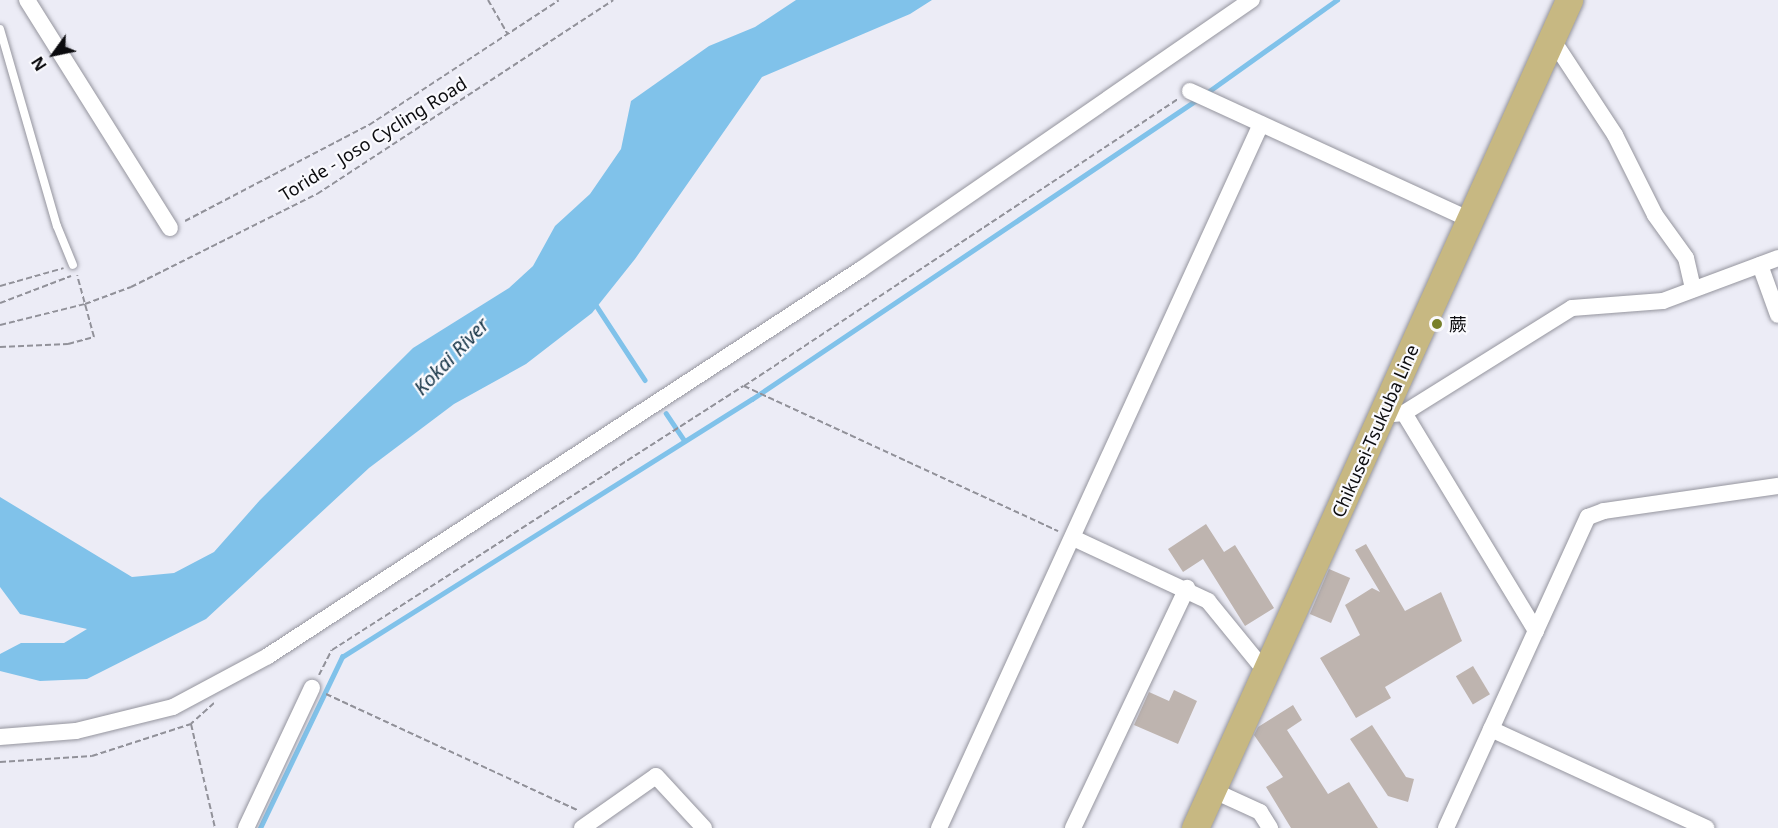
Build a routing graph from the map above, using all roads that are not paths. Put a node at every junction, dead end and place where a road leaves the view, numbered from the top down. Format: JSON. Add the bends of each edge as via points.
{"nodes":[{"id":1,"x":27,"y":0,"type":"edge"},
{"id":2,"x":1252,"y":0,"type":"edge"},
{"id":3,"x":1569,"y":0,"type":"edge"},
{"id":4,"x":0,"y":29,"type":"edge"},
{"id":5,"x":1552,"y":39,"type":"junction"},
{"id":6,"x":1197,"y":94,"type":"road end"},
{"id":7,"x":1261,"y":124,"type":"junction"},
{"id":8,"x":1470,"y":220,"type":"junction"},
{"id":9,"x":170,"y":228,"type":"road end"},
{"id":10,"x":1778,"y":258,"type":"edge"},
{"id":11,"x":1760,"y":265,"type":"junction"},
{"id":12,"x":75,"y":269,"type":"road end"},
{"id":13,"x":1693,"y":289,"type":"junction"},
{"id":14,"x":1778,"y":315,"type":"edge"},
{"id":15,"x":1393,"y":414,"type":"junction"},
{"id":16,"x":1778,"y":486,"type":"edge"},
{"id":17,"x":1073,"y":538,"type":"junction"},
{"id":18,"x":1187,"y":588,"type":"junction"},
{"id":19,"x":1536,"y":630,"type":"junction"},
{"id":20,"x":1266,"y":672,"type":"junction"},
{"id":21,"x":312,"y":688,"type":"road end"},
{"id":22,"x":1491,"y":729,"type":"junction"},
{"id":23,"x":0,"y":736,"type":"edge"},
{"id":24,"x":1212,"y":790,"type":"junction"},
{"id":25,"x":587,"y":823,"type":"edge"},
{"id":26,"x":246,"y":828,"type":"edge"},
{"id":27,"x":704,"y":828,"type":"edge"},
{"id":28,"x":939,"y":828,"type":"edge"},
{"id":29,"x":1073,"y":828,"type":"edge"},
{"id":30,"x":1195,"y":828,"type":"edge"},
{"id":31,"x":1270,"y":828,"type":"edge"},
{"id":32,"x":1446,"y":828,"type":"edge"},
{"id":33,"x":1706,"y":828,"type":"edge"}],
"edges":[{"from":1,"to":9,"type":"street"},
{"from":2,"to":23,"type":"street","via":[[860,270],[268,656],[172,707],[76,731]]},
{"from":3,"to":5,"type":"main road","name":"Chikusei-Tsukuba Line"},
{"from":4,"to":12,"type":"lane","via":[[57,226]]},
{"from":5,"to":8,"type":"main road","name":"Chikusei-Tsukuba Line"},
{"from":5,"to":13,"type":"street","via":[[1615,135],[1655,215],[1686,258]]},
{"from":6,"to":7,"type":"street"},
{"from":7,"to":8,"type":"street"},
{"from":7,"to":17,"type":"street"},
{"from":8,"to":15,"type":"main road","name":"Chikusei-Tsukuba Line"},
{"from":10,"to":11,"type":"street"},
{"from":11,"to":13,"type":"street"},
{"from":11,"to":14,"type":"street"},
{"from":13,"to":15,"type":"street","via":[[1663,302],[1572,308]]},
{"from":15,"to":19,"type":"street"},
{"from":15,"to":20,"type":"main road","name":"Chikusei-Tsukuba Line"},
{"from":16,"to":19,"type":"street","via":[[1604,511],[1588,517]]},
{"from":17,"to":18,"type":"street"},
{"from":17,"to":28,"type":"street"},
{"from":18,"to":20,"type":"street","via":[[1223,616]]},
{"from":18,"to":29,"type":"street"},
{"from":19,"to":22,"type":"street"},
{"from":20,"to":24,"type":"main road","name":"Chikusei-Tsukuba Line"},
{"from":21,"to":26,"type":"street"},
{"from":22,"to":32,"type":"street"},
{"from":22,"to":33,"type":"street"},
{"from":24,"to":30,"type":"main road","name":"Chikusei-Tsukuba Line"},
{"from":24,"to":31,"type":"street","via":[[1260,812]]},
{"from":25,"to":27,"type":"street","via":[[656,776]]}]}
